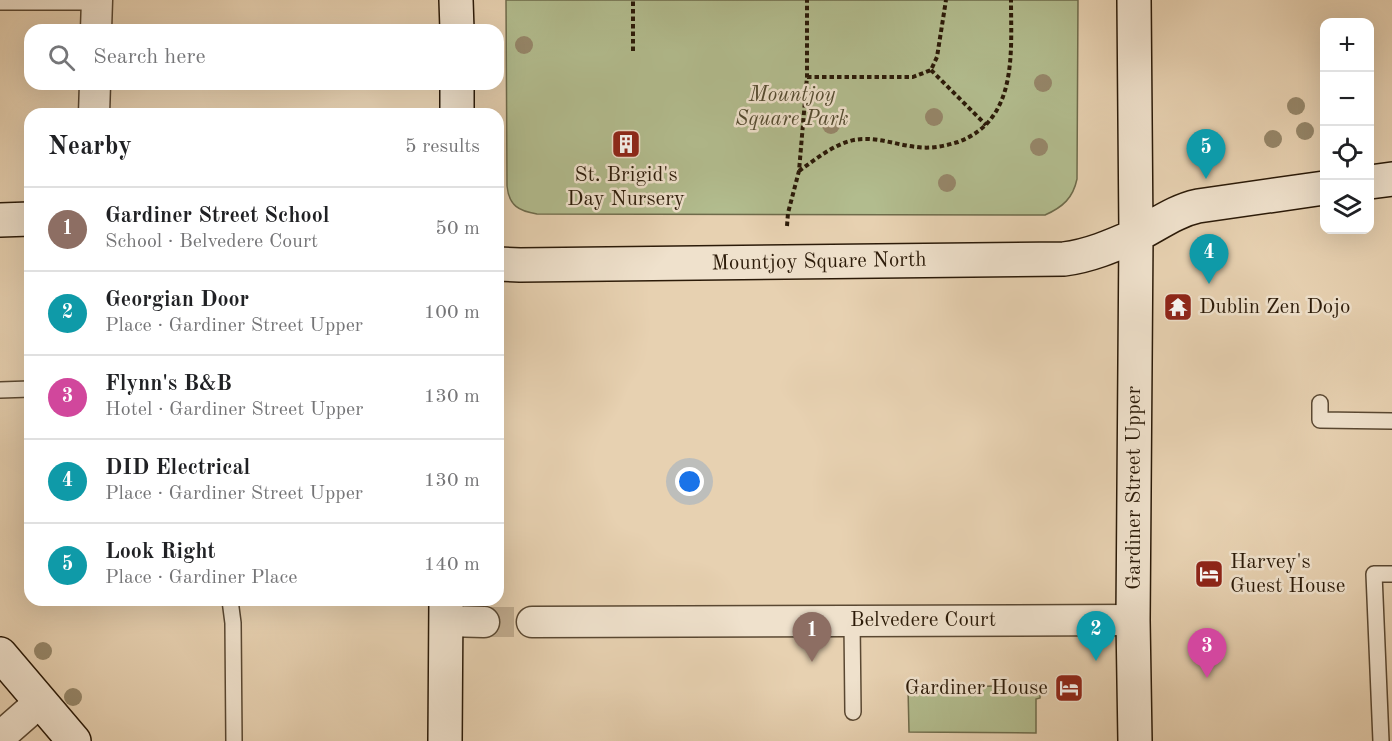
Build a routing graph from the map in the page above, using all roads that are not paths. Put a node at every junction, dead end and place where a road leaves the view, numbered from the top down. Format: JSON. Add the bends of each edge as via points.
{"nodes":[{"id":1,"x":456,"y":0,"type":"edge"},
{"id":2,"x":1134,"y":0,"type":"edge"},
{"id":3,"x":0,"y":2,"type":"edge"},
{"id":4,"x":97,"y":11,"type":"edge"},
{"id":5,"x":457,"y":24,"type":"edge"},
{"id":6,"x":95,"y":90,"type":"edge"},
{"id":7,"x":457,"y":90,"type":"edge"},
{"id":8,"x":94,"y":108,"type":"edge"},
{"id":9,"x":457,"y":108,"type":"edge"},
{"id":10,"x":1392,"y":179,"type":"edge"},
{"id":11,"x":1374,"y":181,"type":"edge"},
{"id":12,"x":1320,"y":189,"type":"edge"},
{"id":13,"x":24,"y":219,"type":"edge"},
{"id":14,"x":0,"y":220,"type":"edge"},
{"id":15,"x":1136,"y":235,"type":"junction"},
{"id":16,"x":504,"y":264,"type":"edge"},
{"id":17,"x":24,"y":389,"type":"edge"},
{"id":18,"x":0,"y":390,"type":"edge"},
{"id":19,"x":1320,"y":403,"type":"dead end"},
{"id":20,"x":1392,"y":421,"type":"edge"},
{"id":21,"x":1392,"y":574,"type":"edge"},
{"id":22,"x":231,"y":606,"type":"edge"},
{"id":23,"x":446,"y":610,"type":"edge"},
{"id":24,"x":1133,"y":620,"type":"junction"},
{"id":25,"x":852,"y":621,"type":"junction"},
{"id":26,"x":484,"y":622,"type":"tunnel mouth"},
{"id":27,"x":532,"y":622,"type":"tunnel mouth"},
{"id":28,"x":0,"y":654,"type":"edge"},
{"id":29,"x":41,"y":701,"type":"junction"},
{"id":30,"x":853,"y":712,"type":"dead end"},
{"id":31,"x":0,"y":737,"type":"edge"},
{"id":32,"x":74,"y":741,"type":"edge"},
{"id":33,"x":234,"y":741,"type":"edge"},
{"id":34,"x":445,"y":741,"type":"edge"},
{"id":35,"x":1135,"y":741,"type":"edge"},
{"id":36,"x":1381,"y":741,"type":"edge"}],
"edges":[{"from":1,"to":5,"type":"street"},
{"from":2,"to":15,"type":"street","name":"Gardiner Street Upper"},
{"from":3,"to":4,"type":"lane"},
{"from":6,"to":8,"type":"street"},
{"from":7,"to":9,"type":"street"},
{"from":10,"to":11,"type":"street"},
{"from":12,"to":15,"type":"street","name":"Mountjoy Square North","via":[[1182,210]]},
{"from":13,"to":14,"type":"street"},
{"from":15,"to":16,"type":"street","name":"Mountjoy Square North","via":[[1097,252],[1064,259]]},
{"from":15,"to":24,"type":"street","name":"Gardiner Street Upper"},
{"from":17,"to":18,"type":"lane"},
{"from":19,"to":20,"type":"lane","via":[[1320,420]]},
{"from":21,"to":36,"type":"lane","via":[[1374,574]]},
{"from":22,"to":33,"type":"lane"},
{"from":23,"to":26,"type":"street"},
{"from":23,"to":34,"type":"street"},
{"from":24,"to":25,"type":"street","name":"Belvedere Court"},
{"from":24,"to":35,"type":"street","name":"Gardiner Street Upper"},
{"from":25,"to":27,"type":"street","name":"Belvedere Court"},
{"from":25,"to":30,"type":"lane"},
{"from":28,"to":29,"type":"street"},
{"from":29,"to":31,"type":"street"},
{"from":29,"to":32,"type":"street"}]}
